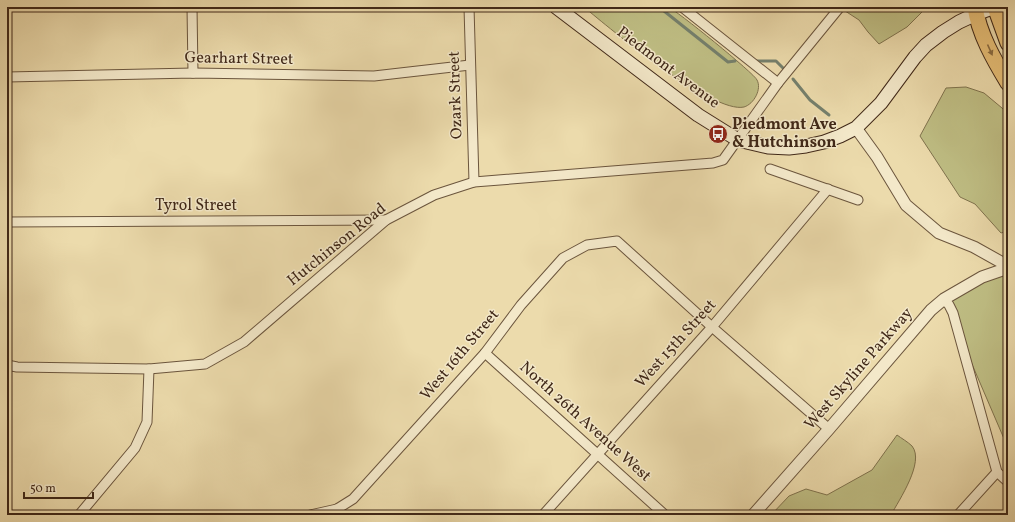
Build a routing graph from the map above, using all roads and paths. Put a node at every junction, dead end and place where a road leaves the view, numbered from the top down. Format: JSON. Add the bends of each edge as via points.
{"nodes":[{"id":1,"x":192,"y":7,"type":"edge"},
{"id":2,"x":469,"y":7,"type":"edge"},
{"id":3,"x":556,"y":7,"type":"edge"},
{"id":4,"x":682,"y":7,"type":"edge"},
{"id":5,"x":840,"y":7,"type":"edge"},
{"id":6,"x":995,"y":7,"type":"edge"},
{"id":7,"x":975,"y":10,"type":"edge"},
{"id":8,"x":1008,"y":43,"type":"edge"},
{"id":9,"x":470,"y":66,"type":"junction"},
{"id":10,"x":193,"y":73,"type":"junction"},
{"id":11,"x":7,"y":77,"type":"edge"},
{"id":12,"x":778,"y":83,"type":"junction"},
{"id":13,"x":1008,"y":83,"type":"edge"},
{"id":14,"x":856,"y":128,"type":"junction"},
{"id":15,"x":738,"y":140,"type":"junction"},
{"id":16,"x":770,"y":169,"type":"dead end"},
{"id":17,"x":474,"y":182,"type":"junction"},
{"id":18,"x":828,"y":189,"type":"junction"},
{"id":19,"x":858,"y":200,"type":"dead end"},
{"id":20,"x":386,"y":220,"type":"junction"},
{"id":21,"x":7,"y":222,"type":"edge"},
{"id":22,"x":1008,"y":267,"type":"edge"},
{"id":23,"x":944,"y":299,"type":"junction"},
{"id":24,"x":712,"y":326,"type":"junction"},
{"id":25,"x":485,"y":352,"type":"junction"},
{"id":26,"x":7,"y":365,"type":"edge"},
{"id":27,"x":149,"y":369,"type":"junction"},
{"id":28,"x":829,"y":429,"type":"junction"},
{"id":29,"x":598,"y":454,"type":"junction"},
{"id":30,"x":997,"y":472,"type":"junction"},
{"id":31,"x":1008,"y":482,"type":"edge"},
{"id":32,"x":335,"y":512,"type":"edge"},
{"id":33,"x":79,"y":515,"type":"edge"},
{"id":34,"x":310,"y":515,"type":"edge"},
{"id":35,"x":543,"y":515,"type":"edge"},
{"id":36,"x":665,"y":515,"type":"edge"},
{"id":37,"x":753,"y":515,"type":"edge"},
{"id":38,"x":958,"y":515,"type":"edge"}],
"edges":[{"from":1,"to":10,"type":"street"},
{"from":2,"to":9,"type":"street","name":"Ozark Street"},
{"from":3,"to":15,"type":"main road","name":"Piedmont Avenue","via":[[698,115]]},
{"from":4,"to":12,"type":"street"},
{"from":5,"to":12,"type":"street","name":"Hutchinson Road"},
{"from":6,"to":7,"type":"main road","name":"Piedmont Avenue"},
{"from":6,"to":8,"type":"highway","name":"Piedmont Avenue"},
{"from":7,"to":13,"type":"highway","one_way":true,"via":[[995,62]]},
{"from":7,"to":14,"type":"main road","name":"Piedmont Avenue","via":[[926,45],[881,103]]},
{"from":9,"to":10,"type":"street","name":"Gearhart Street","via":[[374,76]]},
{"from":9,"to":17,"type":"street","name":"Ozark Street"},
{"from":10,"to":11,"type":"street","name":"Gearhart Street"},
{"from":12,"to":15,"type":"street","name":"Hutchinson Road"},
{"from":14,"to":15,"type":"main road","name":"Piedmont Avenue","via":[[824,142],[789,148],[768,147]]},
{"from":14,"to":22,"type":"street","via":[[906,205],[939,233],[974,247]]},
{"from":15,"to":17,"type":"street","name":"Hutchinson Road","via":[[723,160],[713,163]]},
{"from":16,"to":18,"type":"street"},
{"from":17,"to":20,"type":"street","name":"Hutchinson Road","via":[[434,195]]},
{"from":18,"to":19,"type":"street"},
{"from":18,"to":24,"type":"street","name":"West 15th Street"},
{"from":20,"to":21,"type":"street","name":"Tyrol Street"},
{"from":20,"to":27,"type":"street","name":"Hutchinson Road","via":[[244,342],[205,364]]},
{"from":22,"to":23,"type":"street","name":"West Skyline Parkway","via":[[982,277]]},
{"from":23,"to":28,"type":"street","name":"West Skyline Parkway","via":[[931,310]]},
{"from":23,"to":30,"type":"street","via":[[953,313]]},
{"from":24,"to":25,"type":"street","name":"West 16th Street","via":[[617,241],[587,245],[563,258],[521,305]]},
{"from":24,"to":28,"type":"street"},
{"from":24,"to":29,"type":"street","name":"West 15th Street"},
{"from":25,"to":29,"type":"street","name":"North 26th Avenue West"},
{"from":25,"to":32,"type":"street","name":"West 16th Street","via":[[353,499]]},
{"from":26,"to":27,"type":"street","name":"Hutchinson Road"},
{"from":27,"to":33,"type":"street","via":[[147,422],[135,448]]},
{"from":28,"to":37,"type":"street","name":"West Skyline Parkway"},
{"from":29,"to":35,"type":"street","name":"West 15th Street"},
{"from":29,"to":36,"type":"street","name":"North 26th Avenue West"},
{"from":30,"to":31,"type":"street"},
{"from":30,"to":38,"type":"street"},
{"from":32,"to":34,"type":"street","name":"West 16th Street"}]}
